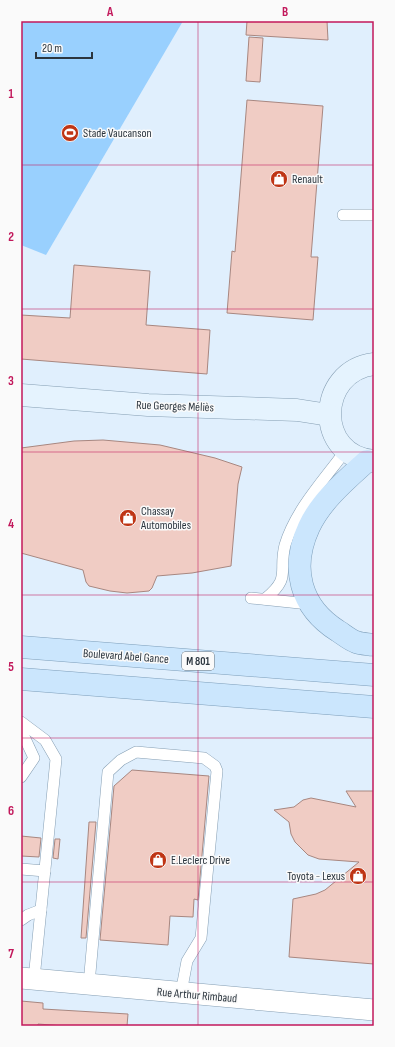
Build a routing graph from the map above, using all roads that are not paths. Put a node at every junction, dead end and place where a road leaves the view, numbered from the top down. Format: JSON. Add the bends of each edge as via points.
{"nodes":[{"id":1,"x":343,"y":215,"type":"dead end"},
{"id":2,"x":374,"y":215,"type":"edge"},
{"id":3,"x":374,"y":364,"type":"edge"},
{"id":4,"x":21,"y":395,"type":"edge"},
{"id":5,"x":329,"y":414,"type":"junction"},
{"id":6,"x":346,"y":450,"type":"junction"},
{"id":7,"x":370,"y":461,"type":"edge"},
{"id":8,"x":251,"y":598,"type":"dead end"},
{"id":9,"x":265,"y":599,"type":"junction"},
{"id":10,"x":309,"y":604,"type":"junction"},
{"id":11,"x":374,"y":645,"type":"edge"},
{"id":12,"x":21,"y":647,"type":"edge"},
{"id":13,"x":374,"y":675,"type":"edge"},
{"id":14,"x":21,"y":679,"type":"edge"},
{"id":15,"x":374,"y":707,"type":"edge"},
{"id":16,"x":21,"y":722,"type":"edge"},
{"id":17,"x":21,"y":730,"type":"edge"},
{"id":18,"x":21,"y":777,"type":"edge"},
{"id":19,"x":21,"y":869,"type":"edge"},
{"id":20,"x":45,"y":871,"type":"junction"},
{"id":21,"x":41,"y":910,"type":"junction"},
{"id":22,"x":21,"y":920,"type":"edge"},
{"id":23,"x":30,"y":974,"type":"edge"},
{"id":24,"x":89,"y":984,"type":"junction"},
{"id":25,"x":181,"y":993,"type":"junction"},
{"id":26,"x":374,"y":1010,"type":"edge"}],
"edges":[{"from":1,"to":2,"type":"lane"},
{"from":3,"to":5,"type":"street","via":[[362,365],[345,376],[333,393]]},
{"from":4,"to":5,"type":"street","name":"Rue Georges Méliès","via":[[148,406],[296,410]]},
{"from":5,"to":6,"type":"street","via":[[331,428]]},
{"from":6,"to":7,"type":"street"},
{"from":6,"to":9,"type":"lane","via":[[295,520],[285,547],[283,578]]},
{"from":7,"to":10,"type":"main road","via":[[343,483],[309,526],[299,563],[300,580]]},
{"from":8,"to":9,"type":"lane"},
{"from":9,"to":10,"type":"lane"},
{"from":10,"to":11,"type":"main road","via":[[321,618],[356,642]]},
{"from":12,"to":13,"type":"main road","name":"Boulevard Abel Gance","number":"M 801"},
{"from":14,"to":15,"type":"main road"},
{"from":16,"to":20,"type":"lane","via":[[46,740],[56,759]]},
{"from":17,"to":18,"type":"lane","via":[[34,758]]},
{"from":19,"to":20,"type":"lane"},
{"from":20,"to":21,"type":"lane"},
{"from":21,"to":22,"type":"lane"},
{"from":21,"to":23,"type":"lane"},
{"from":23,"to":24,"type":"street","name":"Rue Arthur Rimbaud"},
{"from":24,"to":25,"type":"street","name":"Rue Arthur Rimbaud"},
{"from":24,"to":25,"type":"lane","via":[[108,772],[121,760],[136,752],[204,758],[215,766],[217,771],[201,938],[187,961]]},
{"from":25,"to":26,"type":"street","name":"Rue Arthur Rimbaud"}]}
